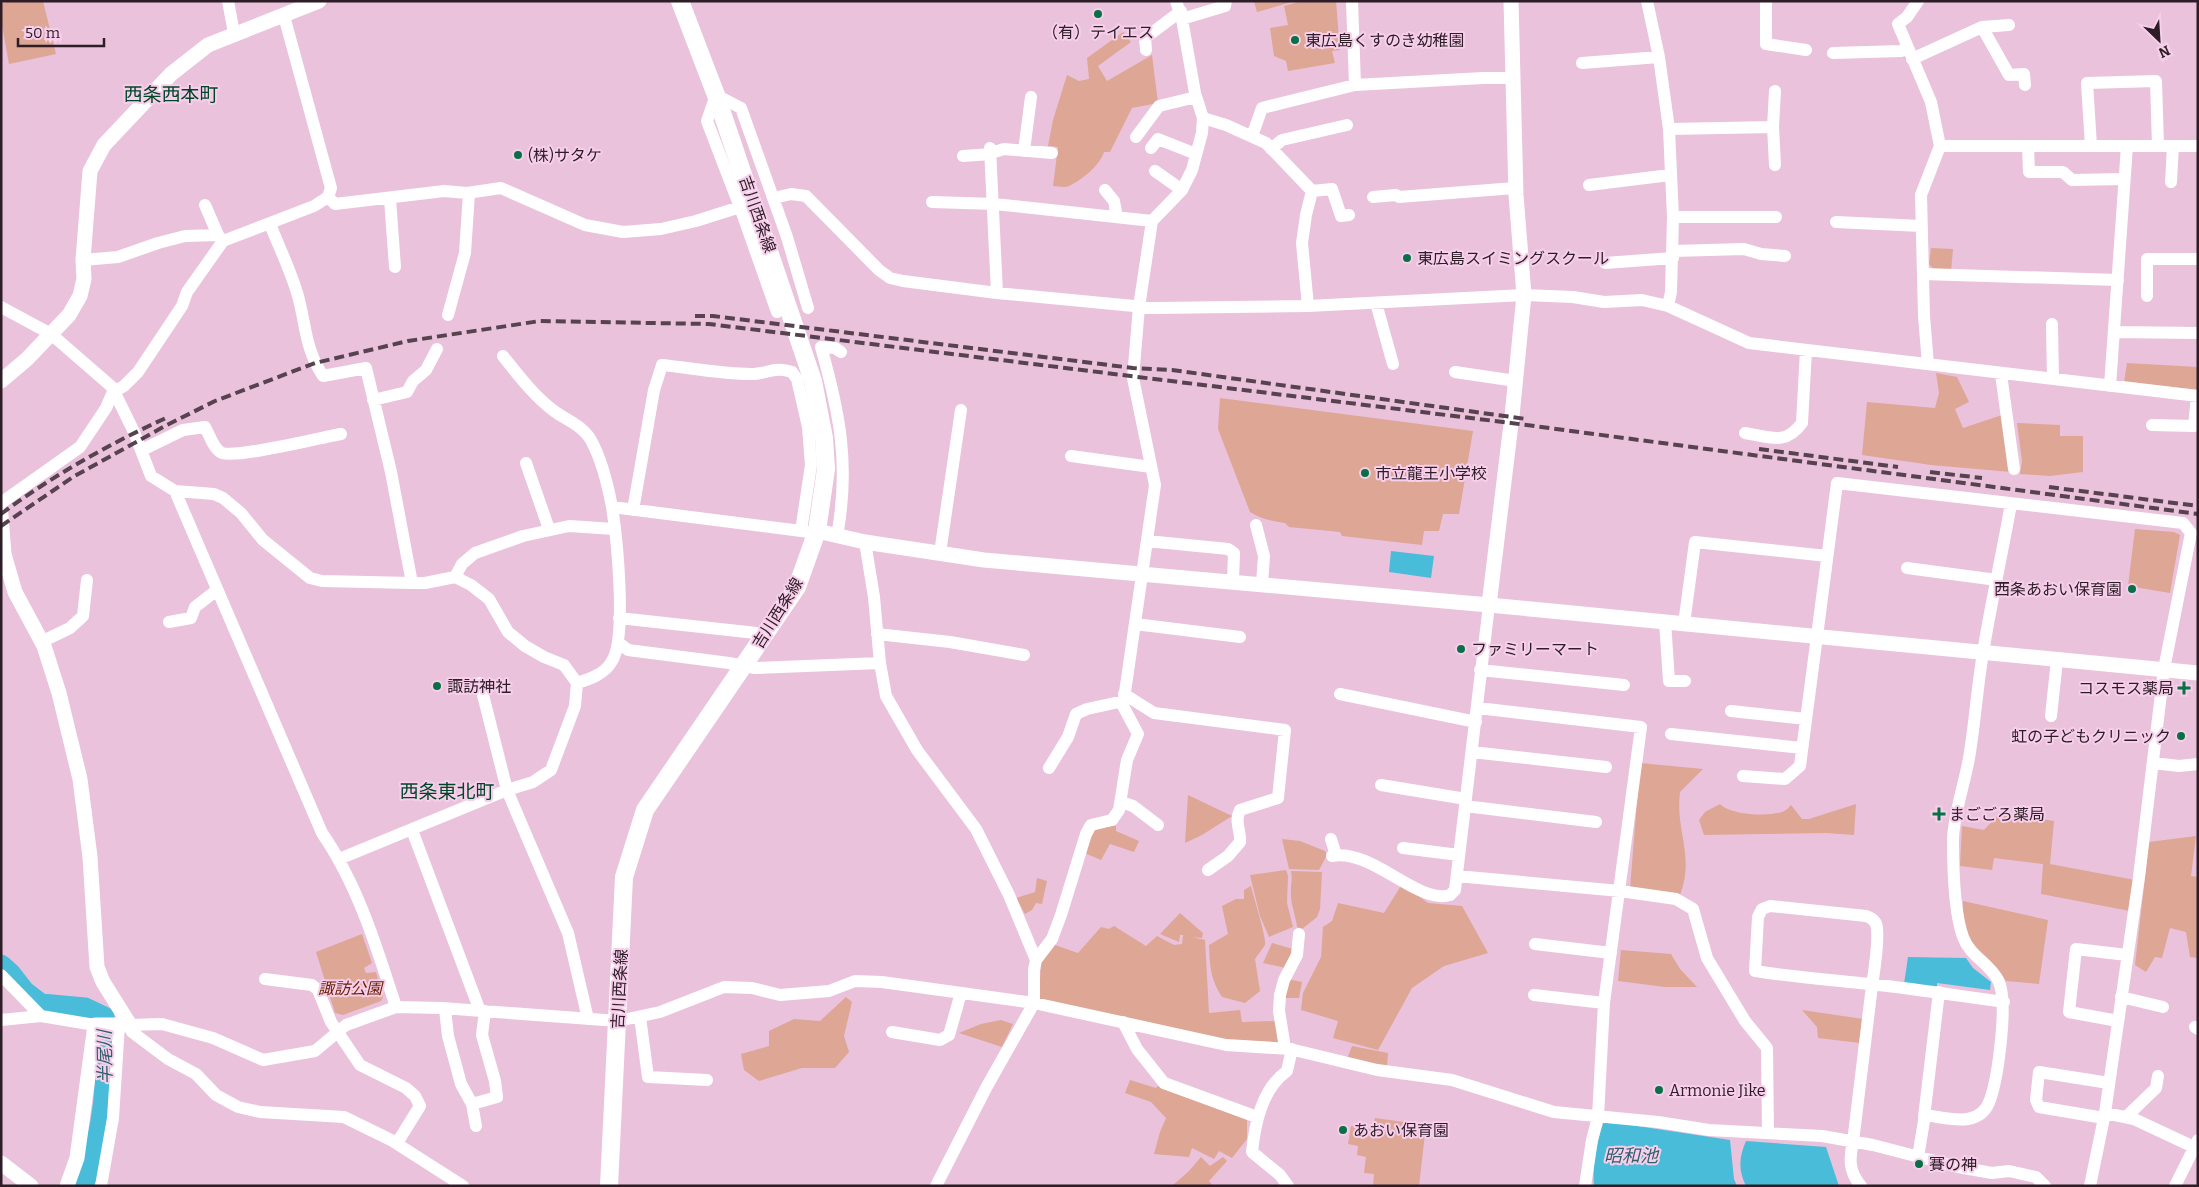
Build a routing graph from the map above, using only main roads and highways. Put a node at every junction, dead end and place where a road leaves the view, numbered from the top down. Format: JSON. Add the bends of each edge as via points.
{"nodes":[{"id":1,"x":680,"y":1,"type":"edge"},
{"id":2,"x":608,"y":1186,"type":"edge"}],
"edges":[{"from":1,"to":2,"type":"main road","name":"吉川西条線","via":[[716,95],[811,373],[820,412],[826,469],[797,588],[645,810],[624,877]]}]}
